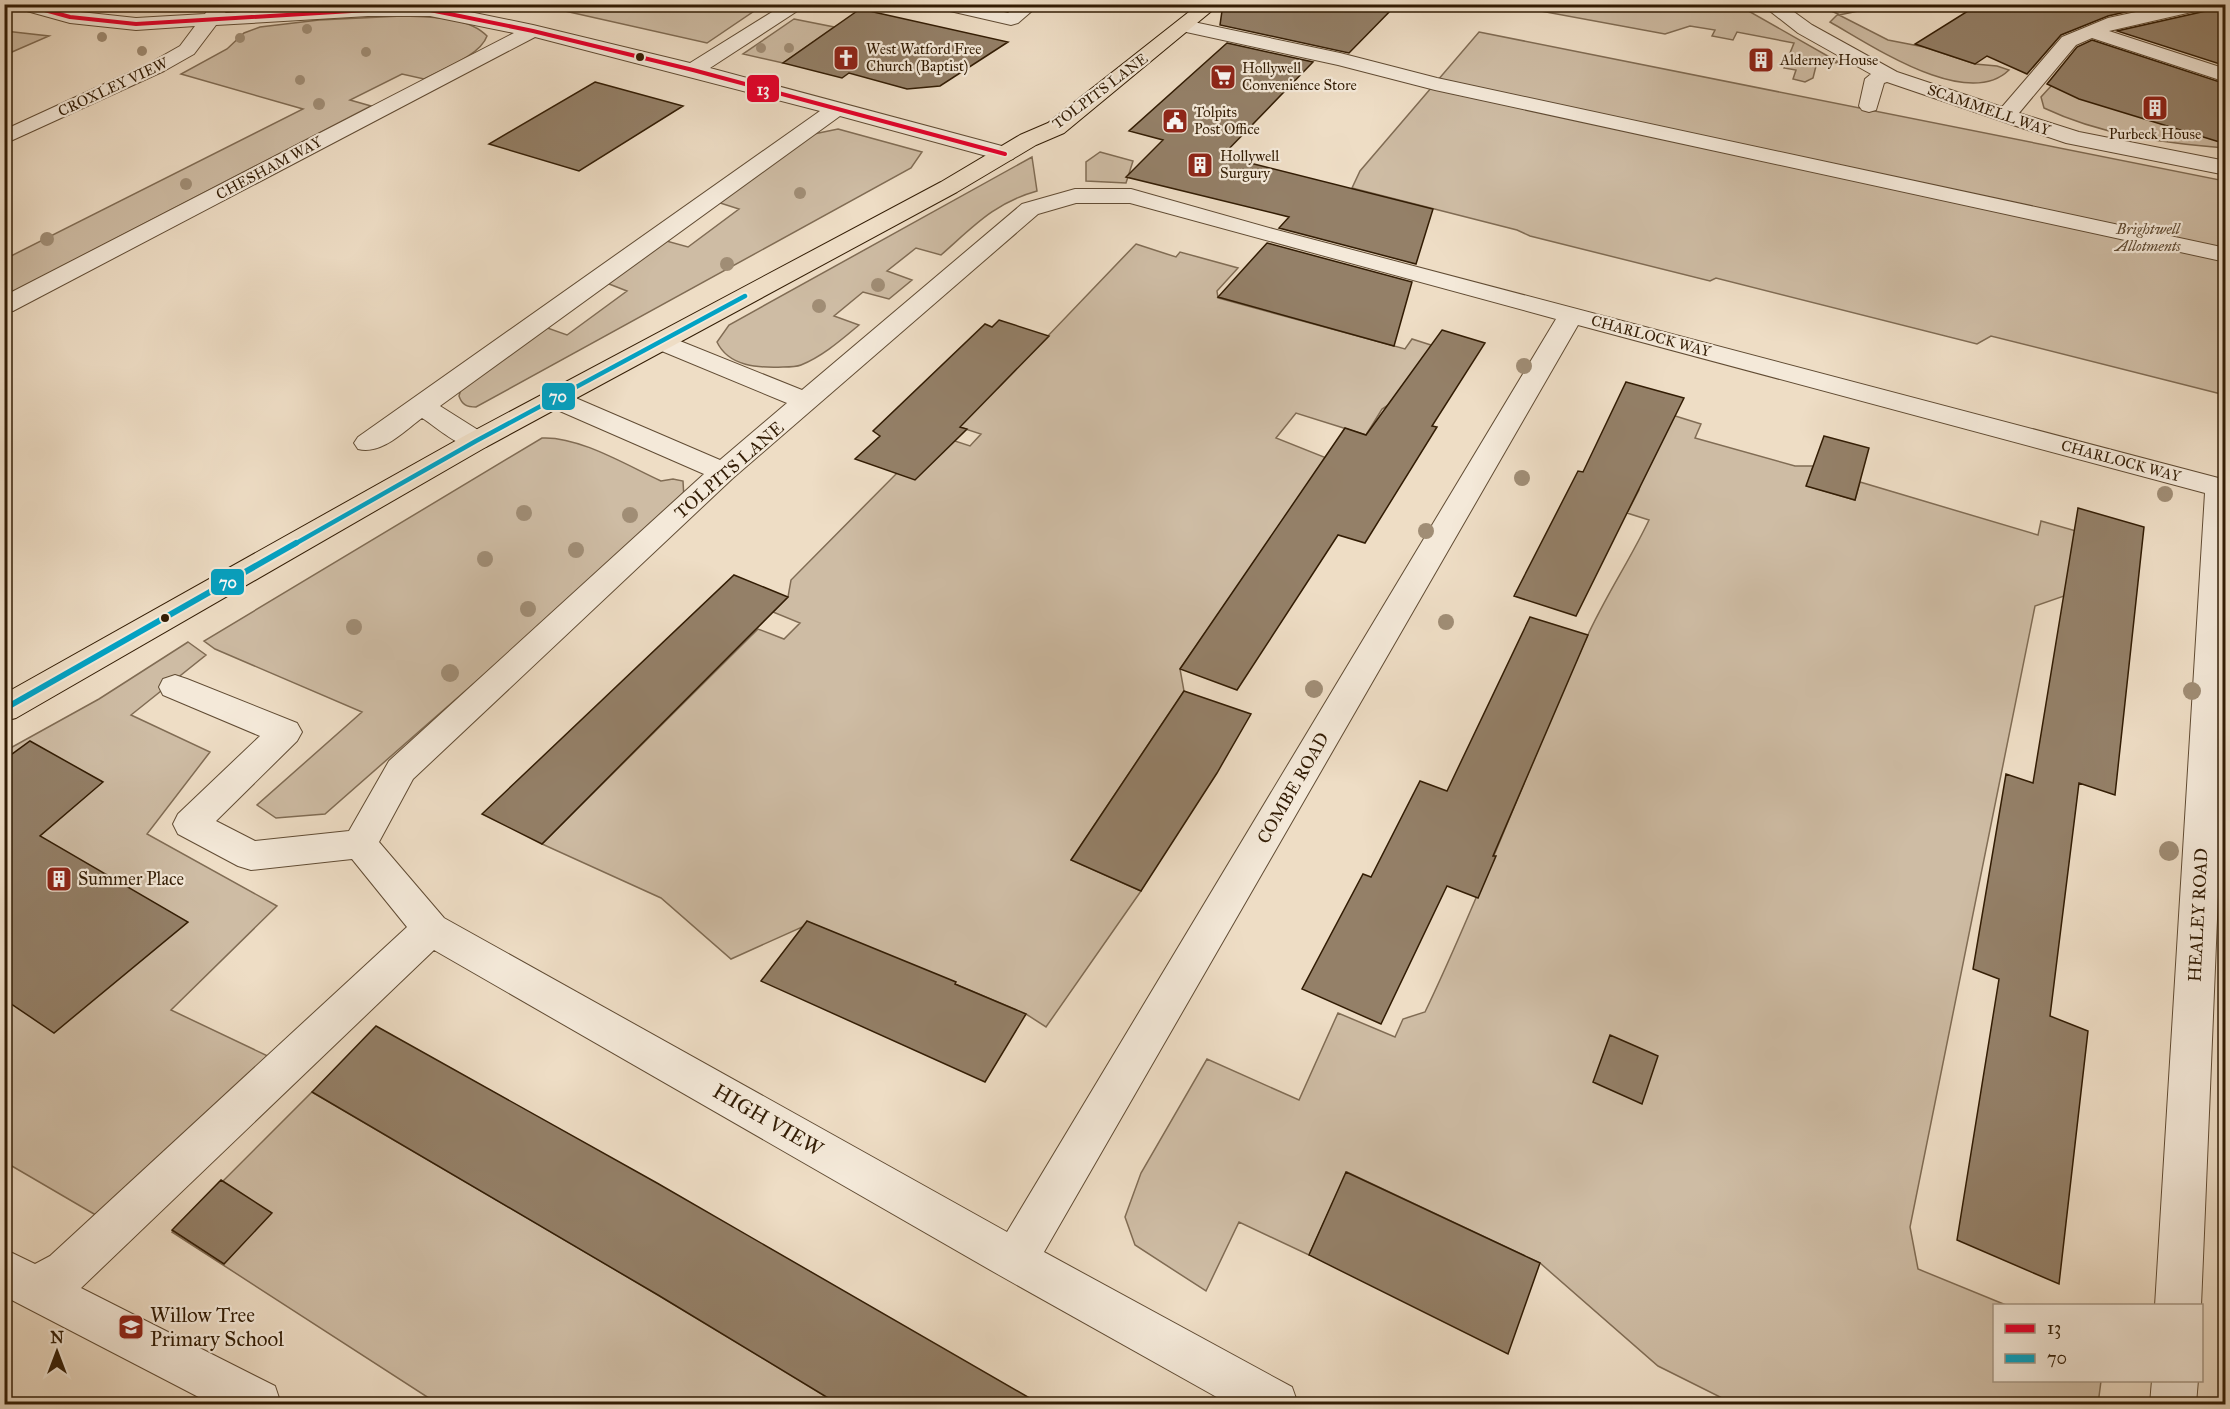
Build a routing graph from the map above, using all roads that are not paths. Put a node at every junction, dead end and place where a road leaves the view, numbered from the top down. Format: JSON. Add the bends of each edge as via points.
{"nodes":[{"id":1,"x":23,"y":4,"type":"edge"},
{"id":2,"x":223,"y":4,"type":"edge"},
{"id":3,"x":799,"y":4,"type":"edge"},
{"id":4,"x":944,"y":4,"type":"edge"},
{"id":5,"x":1031,"y":4,"type":"edge"},
{"id":6,"x":1211,"y":4,"type":"edge"},
{"id":7,"x":1770,"y":4,"type":"edge"},
{"id":8,"x":2202,"y":4,"type":"edge"},
{"id":9,"x":430,"y":7,"type":"edge"},
{"id":10,"x":209,"y":21,"type":"junction"},
{"id":11,"x":1184,"y":26,"type":"junction"},
{"id":12,"x":533,"y":31,"type":"junction"},
{"id":13,"x":2091,"y":31,"type":"junction"},
{"id":14,"x":693,"y":70,"type":"junction"},
{"id":15,"x":1888,"y":75,"type":"junction"},
{"id":16,"x":2226,"y":76,"type":"edge"},
{"id":17,"x":1869,"y":106,"type":"dead end"},
{"id":18,"x":838,"y":108,"type":"junction"},
{"id":19,"x":2006,"y":116,"type":"junction"},
{"id":20,"x":4,"y":138,"type":"edge"},
{"id":21,"x":1005,"y":154,"type":"junction"},
{"id":22,"x":2226,"y":168,"type":"edge"},
{"id":23,"x":1075,"y":196,"type":"joint"},
{"id":24,"x":2226,"y":255,"type":"edge"},
{"id":25,"x":4,"y":306,"type":"edge"},
{"id":26,"x":1571,"y":315,"type":"junction"},
{"id":27,"x":661,"y":342,"type":"junction"},
{"id":28,"x":555,"y":399,"type":"junction"},
{"id":29,"x":807,"y":402,"type":"junction"},
{"id":30,"x":422,"y":406,"type":"junction"},
{"id":31,"x":476,"y":441,"type":"junction"},
{"id":32,"x":368,"y":443,"type":"dead end"},
{"id":33,"x":723,"y":472,"type":"junction"},
{"id":34,"x":2223,"y":488,"type":"edge"},
{"id":35,"x":175,"y":687,"type":"dead end"},
{"id":36,"x":4,"y":709,"type":"edge"},
{"id":37,"x":360,"y":844,"type":"junction"},
{"id":38,"x":431,"y":929,"type":"junction"},
{"id":39,"x":1015,"y":1260,"type":"junction"},
{"id":40,"x":20,"y":1279,"type":"edge"},
{"id":41,"x":2178,"y":1304,"type":"edge"},
{"id":42,"x":2175,"y":1382,"type":"edge"},
{"id":43,"x":258,"y":1403,"type":"dead end"},
{"id":44,"x":1275,"y":1404,"type":"edge"},
{"id":45,"x":2173,"y":1404,"type":"edge"}],
"edges":[{"from":1,"to":10,"type":"street","via":[[70,17],[136,24]]},
{"from":2,"to":10,"type":"street","name":"CROXLEY VIEW"},
{"from":3,"to":14,"type":"street"},
{"from":4,"to":5,"type":"street","via":[[1011,19]]},
{"from":6,"to":11,"type":"main road","name":"TOLPITS LANE"},
{"from":7,"to":15,"type":"street","name":"SCAMMELL WAY","via":[[1805,29]]},
{"from":8,"to":13,"type":"street"},
{"from":9,"to":10,"type":"street"},
{"from":9,"to":12,"type":"street"},
{"from":10,"to":20,"type":"street","name":"CROXLEY VIEW","via":[[187,50]]},
{"from":11,"to":21,"type":"main road","name":"TOLPITS LANE","via":[[1056,128]]},
{"from":11,"to":24,"type":"street"},
{"from":12,"to":14,"type":"street"},
{"from":12,"to":25,"type":"street","name":"CHESHAM WAY"},
{"from":13,"to":16,"type":"street"},
{"from":13,"to":19,"type":"street","via":[[2069,40]]},
{"from":14,"to":18,"type":"street"},
{"from":15,"to":17,"type":"street","via":[[1875,79]]},
{"from":15,"to":19,"type":"street","name":"SCAMMELL WAY"},
{"from":18,"to":21,"type":"street"},
{"from":18,"to":30,"type":"street"},
{"from":19,"to":22,"type":"street","name":"SCAMMELL WAY","via":[[2074,138]]},
{"from":21,"to":27,"type":"main road","name":"TOLPITS LANE"},
{"from":23,"to":26,"type":"street","name":"CHARLOCK WAY","via":[[1131,196]]},
{"from":23,"to":29,"type":"street","name":"TOLPITS LANE","via":[[1030,210]]},
{"from":26,"to":34,"type":"street","name":"CHARLOCK WAY"},
{"from":26,"to":39,"type":"street","name":"COMBE ROAD"},
{"from":27,"to":28,"type":"main road","name":"TOLPITS LANE"},
{"from":27,"to":29,"type":"street"},
{"from":28,"to":31,"type":"main road","name":"TOLPITS LANE"},
{"from":28,"to":33,"type":"street"},
{"from":29,"to":33,"type":"street","name":"TOLPITS LANE"},
{"from":30,"to":31,"type":"street"},
{"from":30,"to":32,"type":"street"},
{"from":31,"to":36,"type":"main road","name":"TOLPITS LANE"},
{"from":33,"to":37,"type":"street","name":"TOLPITS LANE","via":[[401,770]]},
{"from":34,"to":41,"type":"street","name":"HEALEY ROAD"},
{"from":35,"to":37,"type":"street","via":[[285,732],[191,824],[251,856]]},
{"from":37,"to":38,"type":"street","name":"HIGH VIEW"},
{"from":38,"to":39,"type":"street","name":"HIGH VIEW"},
{"from":38,"to":40,"type":"street","via":[[66,1272]]},
{"from":39,"to":44,"type":"street","name":"HIGH VIEW"},
{"from":40,"to":43,"type":"street"},
{"from":42,"to":45,"type":"street"}]}
